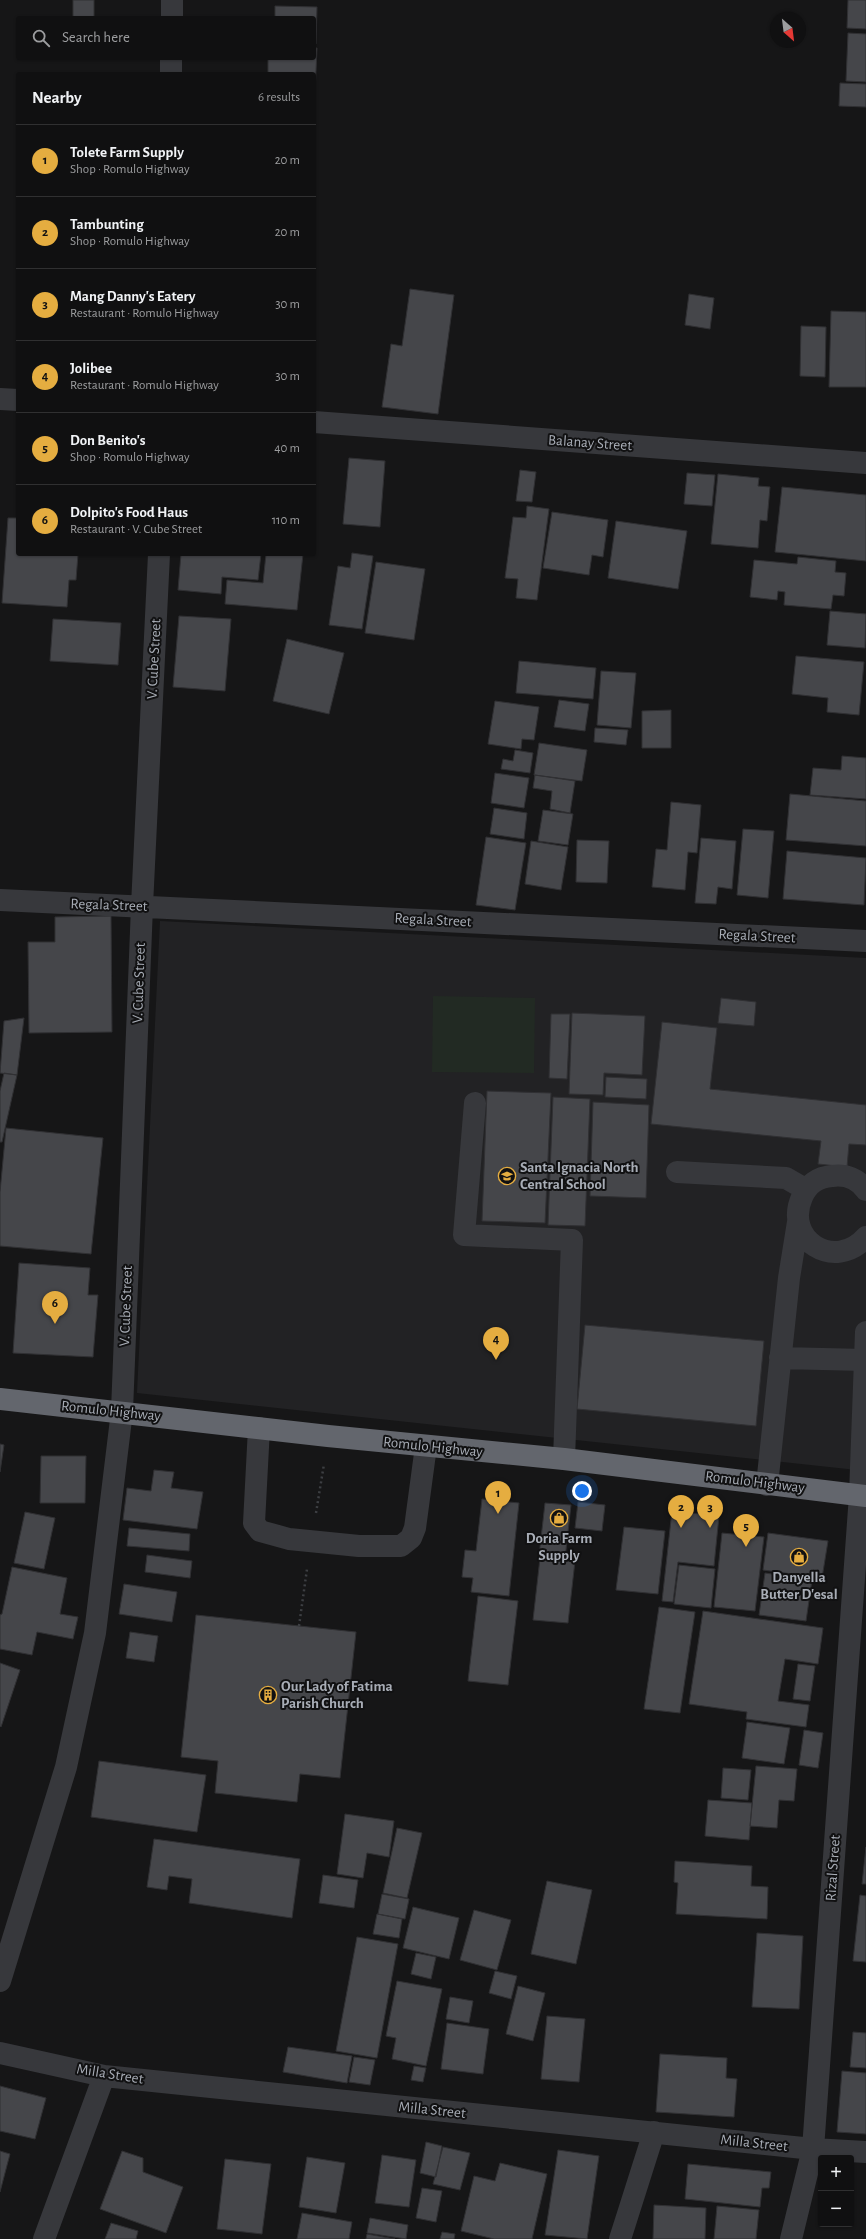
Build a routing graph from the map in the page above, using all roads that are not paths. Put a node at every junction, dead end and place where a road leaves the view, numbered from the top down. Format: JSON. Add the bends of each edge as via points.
{"nodes":[{"id":1,"x":172,"y":0,"type":"edge"},
{"id":2,"x":172,"y":16,"type":"edge"},
{"id":3,"x":171,"y":60,"type":"edge"},
{"id":4,"x":171,"y":72,"type":"edge"},
{"id":5,"x":0,"y":399,"type":"edge"},
{"id":6,"x":16,"y":400,"type":"edge"},
{"id":7,"x":316,"y":422,"type":"edge"},
{"id":8,"x":866,"y":463,"type":"edge"},
{"id":9,"x":159,"y":556,"type":"edge"},
{"id":10,"x":0,"y":900,"type":"edge"},
{"id":11,"x":142,"y":906,"type":"junction"},
{"id":12,"x":866,"y":941,"type":"edge"},
{"id":13,"x":476,"y":1103,"type":"dead end"},
{"id":14,"x":678,"y":1172,"type":"dead end"},
{"id":15,"x":805,"y":1189,"type":"junction"},
{"id":16,"x":866,"y":1190,"type":"edge"},
{"id":17,"x":798,"y":1222,"type":"junction"},
{"id":18,"x":866,"y":1237,"type":"edge"},
{"id":19,"x":866,"y":1332,"type":"edge"},
{"id":20,"x":780,"y":1358,"type":"junction"},
{"id":21,"x":865,"y":1360,"type":"junction"},
{"id":22,"x":0,"y":1399,"type":"edge"},
{"id":23,"x":122,"y":1411,"type":"junction"},
{"id":24,"x":259,"y":1428,"type":"junction"},
{"id":25,"x":426,"y":1446,"type":"junction"},
{"id":26,"x":564,"y":1459,"type":"junction"},
{"id":27,"x":767,"y":1485,"type":"junction"},
{"id":28,"x":863,"y":1495,"type":"edge"},
{"id":29,"x":0,"y":1981,"type":"edge"},
{"id":30,"x":0,"y":2053,"type":"edge"},
{"id":31,"x":104,"y":2076,"type":"junction"},
{"id":32,"x":654,"y":2132,"type":"junction"},
{"id":33,"x":812,"y":2149,"type":"junction"},
{"id":34,"x":866,"y":2152,"type":"edge"},
{"id":35,"x":44,"y":2239,"type":"edge"},
{"id":36,"x":620,"y":2239,"type":"edge"},
{"id":37,"x":791,"y":2239,"type":"edge"}],
"edges":[{"from":1,"to":2,"type":"street"},
{"from":3,"to":4,"type":"street"},
{"from":5,"to":6,"type":"street"},
{"from":7,"to":8,"type":"street","name":"Balanay Street"},
{"from":9,"to":11,"type":"street","name":"V. Cube Street"},
{"from":10,"to":11,"type":"street","name":"Regala Street"},
{"from":11,"to":12,"type":"street","name":"Regala Street"},
{"from":11,"to":23,"type":"street","name":"V. Cube Street"},
{"from":13,"to":26,"type":"street","via":[[464,1234],[572,1240]]},
{"from":14,"to":15,"type":"street","via":[[786,1178]]},
{"from":15,"to":16,"type":"street","via":[[822,1177],[842,1175],[860,1183]]},
{"from":15,"to":17,"type":"street","via":[[797,1207]]},
{"from":17,"to":18,"type":"street","via":[[804,1237],[815,1247],[830,1252],[845,1252],[859,1245]]},
{"from":17,"to":20,"type":"street"},
{"from":19,"to":21,"type":"street","name":"Rizal Street"},
{"from":20,"to":21,"type":"street"},
{"from":20,"to":27,"type":"street"},
{"from":21,"to":28,"type":"street","name":"Rizal Street"},
{"from":22,"to":23,"type":"highway","name":"Romulo Highway"},
{"from":23,"to":24,"type":"highway","name":"Romulo Highway"},
{"from":23,"to":29,"type":"street","name":"V. Cube Street","via":[[95,1633],[66,1767]]},
{"from":24,"to":25,"type":"highway","name":"Romulo Highway"},
{"from":24,"to":25,"type":"street","via":[[254,1523],[260,1531],[289,1539],[359,1546],[401,1546],[411,1538],[415,1528]]},
{"from":25,"to":26,"type":"highway","name":"Romulo Highway"},
{"from":26,"to":27,"type":"highway","name":"Romulo Highway"},
{"from":27,"to":28,"type":"highway","name":"Romulo Highway"},
{"from":28,"to":33,"type":"street","name":"Rizal Street"},
{"from":30,"to":31,"type":"street","name":"Milla Street"},
{"from":31,"to":32,"type":"street","name":"Milla Street"},
{"from":31,"to":35,"type":"street"},
{"from":32,"to":33,"type":"street","name":"Milla Street"},
{"from":32,"to":36,"type":"street"},
{"from":33,"to":34,"type":"street","name":"Milla Street"},
{"from":33,"to":37,"type":"street","name":"Rizal Street"}]}
